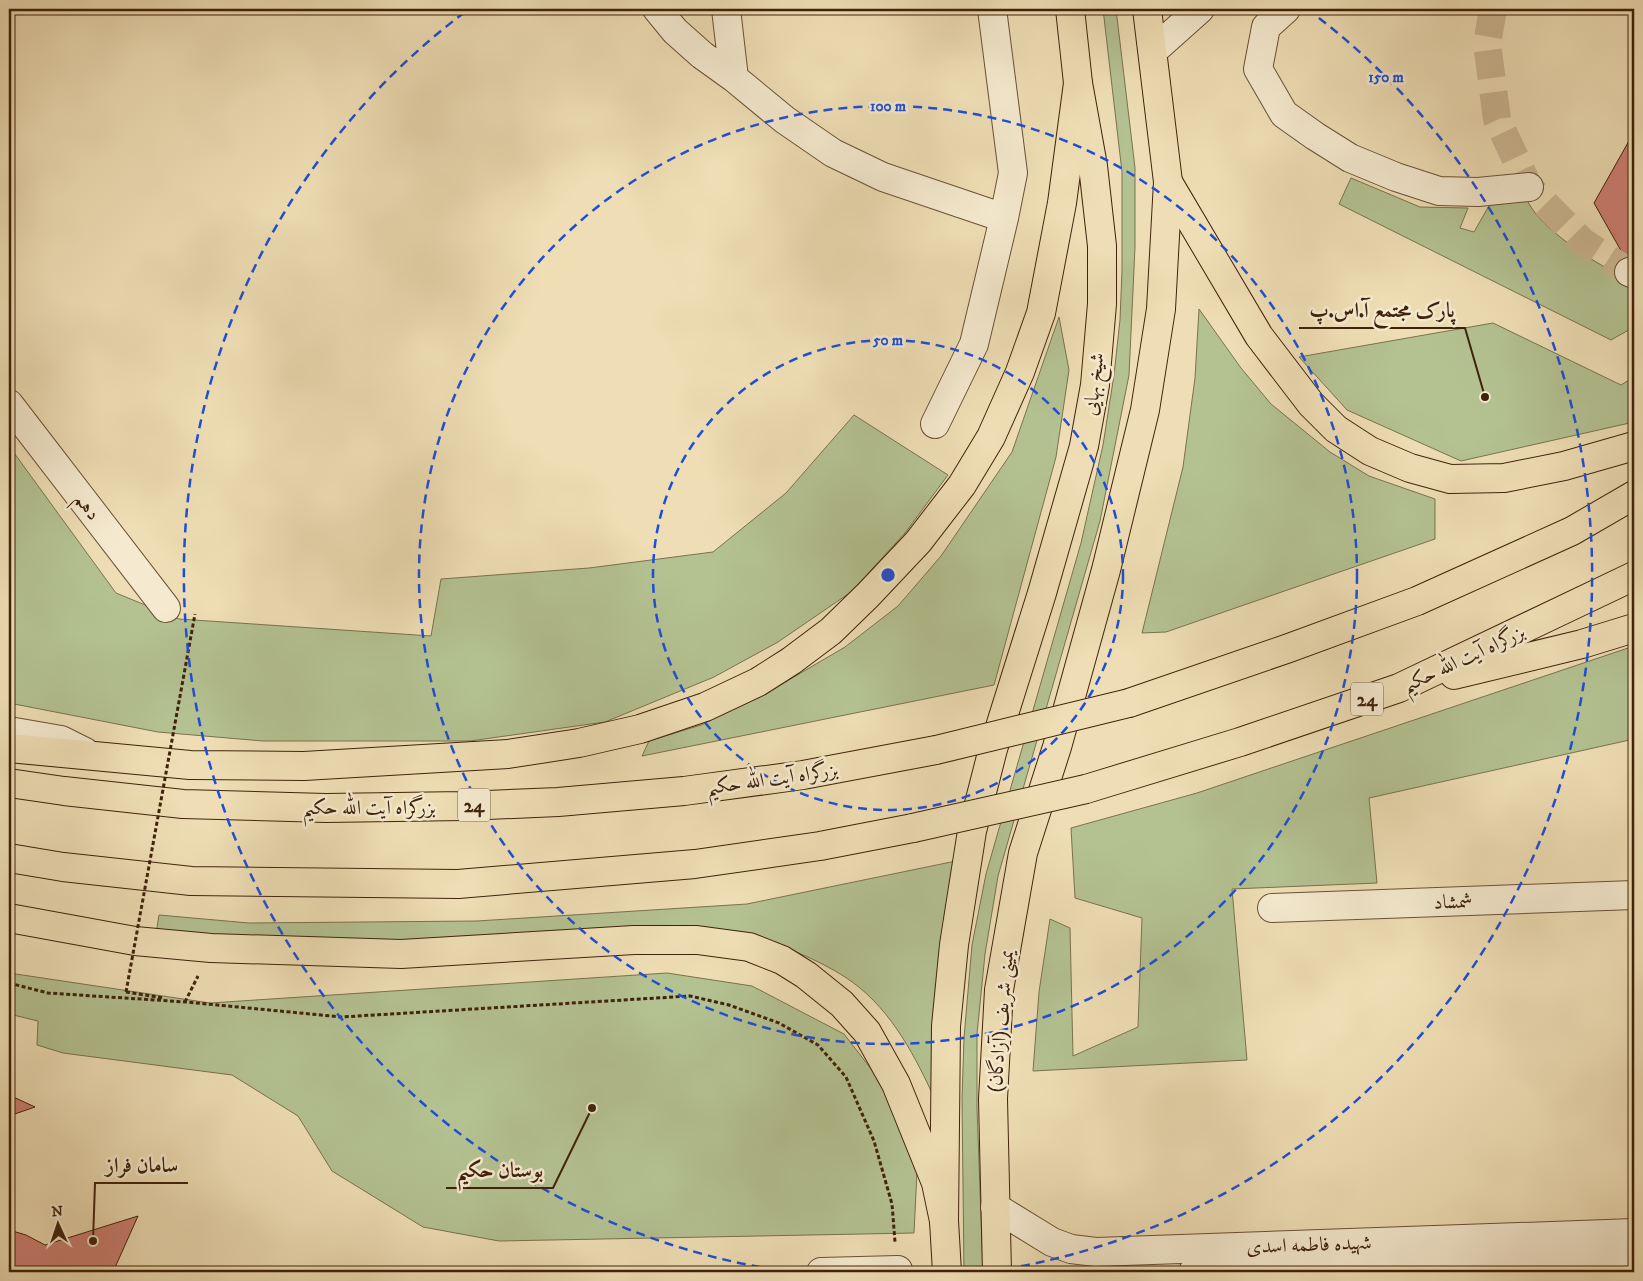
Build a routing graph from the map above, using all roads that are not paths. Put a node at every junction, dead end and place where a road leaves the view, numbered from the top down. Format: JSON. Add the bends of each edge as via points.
{"nodes":[{"id":1,"x":658,"y":9,"type":"edge"},
{"id":2,"x":726,"y":9,"type":"edge"},
{"id":3,"x":992,"y":9,"type":"edge"},
{"id":4,"x":1070,"y":9,"type":"edge"},
{"id":5,"x":1147,"y":9,"type":"edge"},
{"id":6,"x":1200,"y":9,"type":"edge"},
{"id":7,"x":1286,"y":9,"type":"edge"},
{"id":8,"x":1153,"y":51,"type":"junction"},
{"id":9,"x":734,"y":78,"type":"junction"},
{"id":10,"x":1078,"y":83,"type":"junction"},
{"id":11,"x":1168,"y":182,"type":"junction"},
{"id":12,"x":1530,"y":186,"type":"dead end"},
{"id":13,"x":1004,"y":218,"type":"junction"},
{"id":14,"x":11,"y":409,"type":"edge"},
{"id":15,"x":935,"y":424,"type":"dead end"},
{"id":16,"x":1634,"y":446,"type":"edge"},
{"id":17,"x":1634,"y":496,"type":"edge"},
{"id":18,"x":1634,"y":576,"type":"edge"},
{"id":19,"x":166,"y":608,"type":"dead end"},
{"id":20,"x":1634,"y":628,"type":"edge"},
{"id":21,"x":1399,"y":688,"type":"junction"},
{"id":22,"x":9,"y":731,"type":"edge"},
{"id":23,"x":9,"y":748,"type":"edge"},
{"id":24,"x":93,"y":756,"type":"junction"},
{"id":25,"x":9,"y":783,"type":"edge"},
{"id":26,"x":9,"y":858,"type":"edge"},
{"id":27,"x":1634,"y":895,"type":"edge"},
{"id":28,"x":1272,"y":908,"type":"dead end"},
{"id":29,"x":9,"y":918,"type":"edge"},
{"id":30,"x":995,"y":1207,"type":"junction"},
{"id":31,"x":944,"y":1221,"type":"junction"},
{"id":32,"x":1634,"y":1232,"type":"edge"},
{"id":33,"x":1634,"y":1257,"type":"edge"},
{"id":34,"x":1083,"y":1261,"type":"edge"},
{"id":35,"x":898,"y":1270,"type":"road end"},
{"id":36,"x":821,"y":1272,"type":"edge"},
{"id":37,"x":946,"y":1272,"type":"edge"},
{"id":38,"x":997,"y":1272,"type":"edge"},
{"id":39,"x":1193,"y":1272,"type":"edge"}],
"edges":[{"from":1,"to":9,"type":"street","via":[[675,31]]},
{"from":2,"to":9,"type":"street"},
{"from":3,"to":13,"type":"street","via":[[1013,173]]},
{"from":4,"to":10,"type":"main road","name":"شیخ بهایی"},
{"from":5,"to":8,"type":"main road"},
{"from":6,"to":8,"type":"street"},
{"from":7,"to":12,"type":"street","via":[[1266,27],[1258,70],[1284,114],[1350,158],[1439,191],[1478,192]]},
{"from":8,"to":11,"type":"main road"},
{"from":9,"to":13,"type":"street","via":[[785,120],[833,153],[883,177]]},
{"from":10,"to":24,"type":"main road","via":[[1062,203],[1041,313],[1020,372],[991,437],[962,485],[918,542],[843,619],[791,661],[758,682],[704,707],[640,729],[508,754],[304,766],[190,765]]},
{"from":10,"to":31,"type":"main road","name":"شیخ بهایی","via":[[1102,246],[1102,304],[1095,386],[1084,446],[993,749],[972,831],[954,945],[946,1026]]},
{"from":11,"to":16,"type":"main road","via":[[1259,336],[1312,404],[1336,429],[1370,451],[1410,468],[1450,479],[1504,478],[1564,466]]},
{"from":11,"to":30,"type":"main road","name":"یمینی شریف (آزادگان)","via":[[1161,309],[1145,410],[1106,570],[1057,747],[1023,854],[999,990],[993,1100]]},
{"from":13,"to":15,"type":"street","via":[[974,344]]},
{"from":14,"to":19,"type":"street","name":"دهم"},
{"from":17,"to":25,"type":"main road","name":"بزرگراه آیت الله حکیم","number":"24","bridge":true,"via":[[1572,531],[1417,601],[1129,703],[936,750],[803,775],[558,802],[326,808],[183,804]]},
{"from":18,"to":21,"type":"main road","name":"بزرگراه آیت الله حکیم","number":"24"},
{"from":20,"to":21,"type":"main road","via":[[1582,644]]},
{"from":21,"to":26,"type":"main road","name":"بزرگراه آیت الله حکیم","number":"24","bridge":true,"via":[[1240,742],[1086,789],[820,846],[695,864],[458,884],[191,882]]},
{"from":22,"to":24,"type":"street","via":[[60,740]]},
{"from":23,"to":24,"type":"main road"},
{"from":27,"to":28,"type":"street","name":"شمشاد"},
{"from":29,"to":31,"type":"main road","via":[[135,941],[211,948],[400,954],[634,940],[697,940],[749,947],[782,960],[806,975],[842,1004],[867,1032],[896,1084],[936,1183]]},
{"from":30,"to":34,"type":"street","name":"شهیده فاطمه اسدی","via":[[1052,1242],[1071,1249]]},
{"from":30,"to":38,"type":"main road","name":"یمینی شریف (آزادگان)"},
{"from":31,"to":37,"type":"main road"},
{"from":32,"to":34,"type":"street","name":"شهیده فاطمه اسدی","via":[[1096,1252]]},
{"from":33,"to":39,"type":"street","name":"شهیده فاطمه اسدی"},
{"from":35,"to":36,"type":"street"}]}
